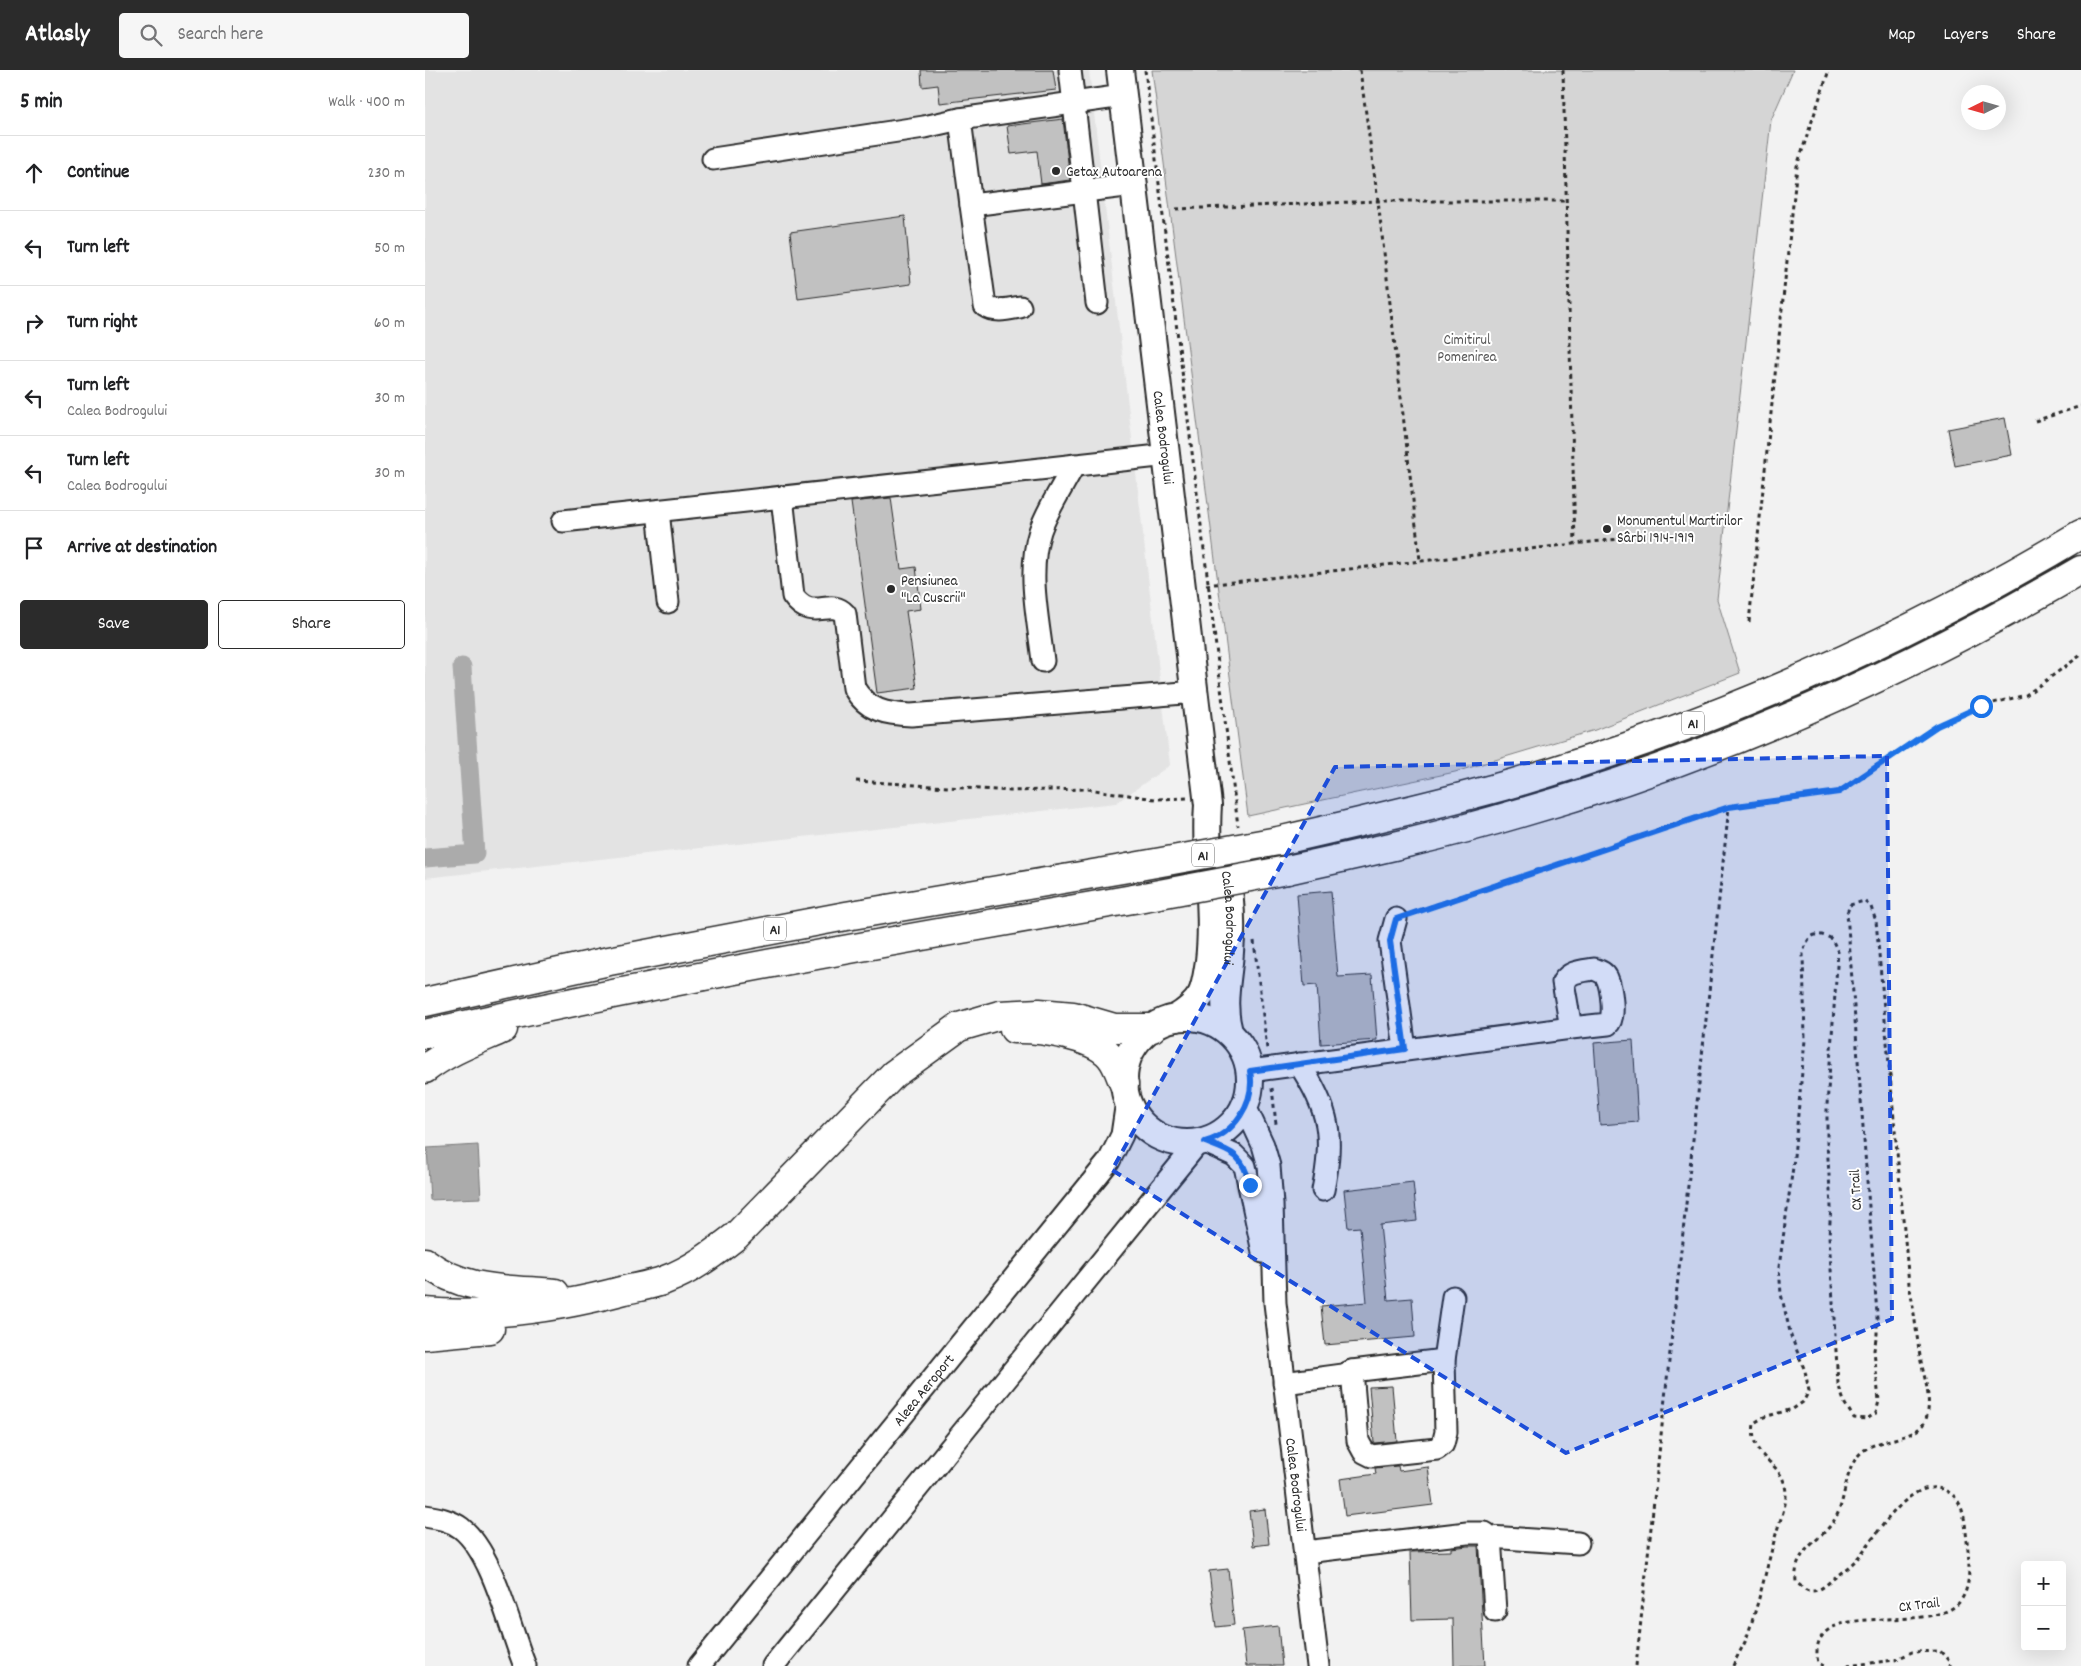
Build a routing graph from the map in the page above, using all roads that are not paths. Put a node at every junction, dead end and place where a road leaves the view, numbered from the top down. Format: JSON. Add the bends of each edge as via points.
{"nodes":[{"id":1,"x":1070,"y":70,"type":"edge"},
{"id":2,"x":1120,"y":70,"type":"edge"},
{"id":3,"x":1123,"y":96,"type":"junction"},
{"id":4,"x":1074,"y":103,"type":"junction"},
{"id":5,"x":960,"y":118,"type":"junction"},
{"id":6,"x":713,"y":159,"type":"dead end"},
{"id":7,"x":1134,"y":185,"type":"junction"},
{"id":8,"x":1085,"y":191,"type":"junction"},
{"id":9,"x":971,"y":205,"type":"junction"},
{"id":10,"x":1097,"y":303,"type":"dead end"},
{"id":11,"x":1020,"y":307,"type":"dead end"},
{"id":12,"x":1168,"y":455,"type":"junction"},
{"id":13,"x":1074,"y":465,"type":"junction"},
{"id":14,"x":782,"y":497,"type":"junction"},
{"id":15,"x":658,"y":511,"type":"junction"},
{"id":16,"x":563,"y":521,"type":"dead end"},
{"id":17,"x":2081,"y":534,"type":"edge"},
{"id":18,"x":2081,"y":570,"type":"edge"},
{"id":19,"x":668,"y":602,"type":"dead end"},
{"id":20,"x":1043,"y":661,"type":"dead end"},
{"id":21,"x":1196,"y":692,"type":"junction"},
{"id":22,"x":1208,"y":800,"type":"junction"},
{"id":23,"x":1396,"y":919,"type":"road end"},
{"id":24,"x":425,"y":1002,"type":"edge"},
{"id":25,"x":564,"y":1003,"type":"junction"},
{"id":26,"x":1164,"y":1023,"type":"junction"},
{"id":27,"x":1571,"y":1028,"type":"dead end"},
{"id":28,"x":1229,"y":1032,"type":"junction"},
{"id":29,"x":425,"y":1034,"type":"edge"},
{"id":30,"x":1405,"y":1049,"type":"junction"},
{"id":31,"x":925,"y":1050,"type":"junction"},
{"id":32,"x":1299,"y":1064,"type":"junction"},
{"id":33,"x":1259,"y":1065,"type":"junction"},
{"id":34,"x":425,"y":1070,"type":"edge"},
{"id":35,"x":1126,"y":1093,"type":"junction"},
{"id":36,"x":1245,"y":1106,"type":"junction"},
{"id":37,"x":1201,"y":1143,"type":"junction"},
{"id":38,"x":1323,"y":1190,"type":"dead end"},
{"id":39,"x":425,"y":1262,"type":"edge"},
{"id":40,"x":602,"y":1296,"type":"junction"},
{"id":41,"x":1453,"y":1297,"type":"dead end"},
{"id":42,"x":1275,"y":1303,"type":"junction"},
{"id":43,"x":554,"y":1304,"type":"junction"},
{"id":44,"x":425,"y":1312,"type":"edge"},
{"id":45,"x":425,"y":1335,"type":"edge"},
{"id":46,"x":1444,"y":1360,"type":"junction"},
{"id":47,"x":1352,"y":1371,"type":"junction"},
{"id":48,"x":1284,"y":1383,"type":"junction"},
{"id":49,"x":425,"y":1516,"type":"edge"},
{"id":50,"x":1490,"y":1537,"type":"junction"},
{"id":51,"x":1578,"y":1543,"type":"dead end"},
{"id":52,"x":1305,"y":1552,"type":"junction"},
{"id":53,"x":1495,"y":1611,"type":"dead end"},
{"id":54,"x":525,"y":1666,"type":"edge"},
{"id":55,"x":699,"y":1666,"type":"edge"},
{"id":56,"x":773,"y":1666,"type":"edge"},
{"id":57,"x":1318,"y":1666,"type":"edge"}],
"edges":[{"from":1,"to":4,"type":"street"},
{"from":2,"to":3,"type":"main road","name":"Calea Bodrogului"},
{"from":3,"to":4,"type":"street"},
{"from":3,"to":7,"type":"main road","name":"Calea Bodrogului"},
{"from":4,"to":5,"type":"street"},
{"from":4,"to":8,"type":"street"},
{"from":5,"to":6,"type":"street","via":[[924,127]]},
{"from":5,"to":9,"type":"street"},
{"from":7,"to":8,"type":"street"},
{"from":7,"to":12,"type":"main road","name":"Calea Bodrogului"},
{"from":8,"to":9,"type":"street"},
{"from":8,"to":10,"type":"street"},
{"from":9,"to":11,"type":"street","via":[[985,306],[997,310]]},
{"from":12,"to":13,"type":"street"},
{"from":12,"to":21,"type":"main road","name":"Calea Bodrogului","via":[[1196,586]]},
{"from":13,"to":14,"type":"street"},
{"from":13,"to":20,"type":"street","via":[[1041,529],[1035,550],[1033,570]]},
{"from":14,"to":15,"type":"street"},
{"from":14,"to":21,"type":"street","via":[[793,596],[804,608],[835,608],[845,614],[854,688],[859,697],[876,710],[911,715]]},
{"from":15,"to":16,"type":"street"},
{"from":15,"to":19,"type":"street"},
{"from":17,"to":24,"type":"highway","number":"A1","bridge":true,"via":[[1955,605],[1814,673],[1697,722],[1515,782],[1437,804],[1278,841],[846,916],[618,960]]},
{"from":18,"to":25,"type":"highway","number":"A1","bridge":true,"via":[[1967,634],[1824,702],[1705,751],[1522,813],[1444,835],[1287,870],[821,953]]},
{"from":21,"to":22,"type":"main road","name":"Calea Bodrogului"},
{"from":22,"to":26,"type":"main road","name":"Calea Bodrogului","via":[[1211,920],[1208,970],[1196,1003]]},
{"from":22,"to":28,"type":"main road","name":"Calea Bodrogului","via":[[1219,833],[1230,907],[1230,952],[1224,1009]]},
{"from":23,"to":30,"type":"street","via":[[1390,941]]},
{"from":25,"to":29,"type":"highway","number":"A1"},
{"from":25,"to":34,"type":"highway","via":[[461,1047]]},
{"from":26,"to":28,"type":"main road","name":"Calea Bodrogului","via":[[1187,1017],[1207,1020]]},
{"from":26,"to":31,"type":"highway","via":[[1114,1028],[1055,1013],[1009,1014],[959,1027]]},
{"from":26,"to":35,"type":"main road","name":"Calea Bodrogului","via":[[1140,1038],[1129,1056],[1125,1067]]},
{"from":27,"to":30,"type":"street"},
{"from":28,"to":33,"type":"main road","name":"Calea Bodrogului"},
{"from":30,"to":32,"type":"street"},
{"from":31,"to":35,"type":"highway","via":[[986,1031],[1040,1030],[1078,1039],[1104,1051],[1115,1064]]},
{"from":31,"to":40,"type":"highway","via":[[894,1074],[736,1236],[711,1256],[664,1280]]},
{"from":32,"to":33,"type":"street"},
{"from":32,"to":38,"type":"street","via":[[1315,1087],[1329,1132],[1329,1161]]},
{"from":33,"to":36,"type":"main road","name":"Calea Bodrogului"},
{"from":35,"to":37,"type":"main road","name":"Calea Bodrogului","via":[[1139,1122],[1155,1135],[1175,1143]]},
{"from":35,"to":55,"type":"street","name":"Aleea Aeroport","via":[[1125,1126],[1109,1161]]},
{"from":36,"to":37,"type":"main road","name":"Calea Bodrogului","via":[[1228,1129]]},
{"from":36,"to":42,"type":"street","name":"Calea Bodrogului","via":[[1269,1166]]},
{"from":37,"to":42,"type":"street","name":"Calea Bodrogului","via":[[1234,1155],[1245,1166]]},
{"from":37,"to":56,"type":"street"},
{"from":39,"to":40,"type":"highway","via":[[455,1280],[475,1286]]},
{"from":40,"to":43,"type":"highway"},
{"from":41,"to":46,"type":"street"},
{"from":42,"to":48,"type":"street","name":"Calea Bodrogului"},
{"from":43,"to":44,"type":"highway","via":[[492,1313]]},
{"from":43,"to":45,"type":"highway","via":[[492,1329]]},
{"from":46,"to":47,"type":"street"},
{"from":46,"to":47,"type":"street","via":[[1446,1432],[1443,1444],[1437,1449],[1372,1456],[1364,1452],[1358,1441]]},
{"from":47,"to":48,"type":"street","via":[[1343,1376]]},
{"from":48,"to":52,"type":"street","name":"Calea Bodrogului"},
{"from":49,"to":54,"type":"street","via":[[443,1518],[475,1542],[492,1576]]},
{"from":50,"to":51,"type":"street"},
{"from":50,"to":52,"type":"street","via":[[1485,1533],[1467,1533]]},
{"from":50,"to":53,"type":"street"},
{"from":52,"to":57,"type":"street","name":"Calea Bodrogului"}]}
